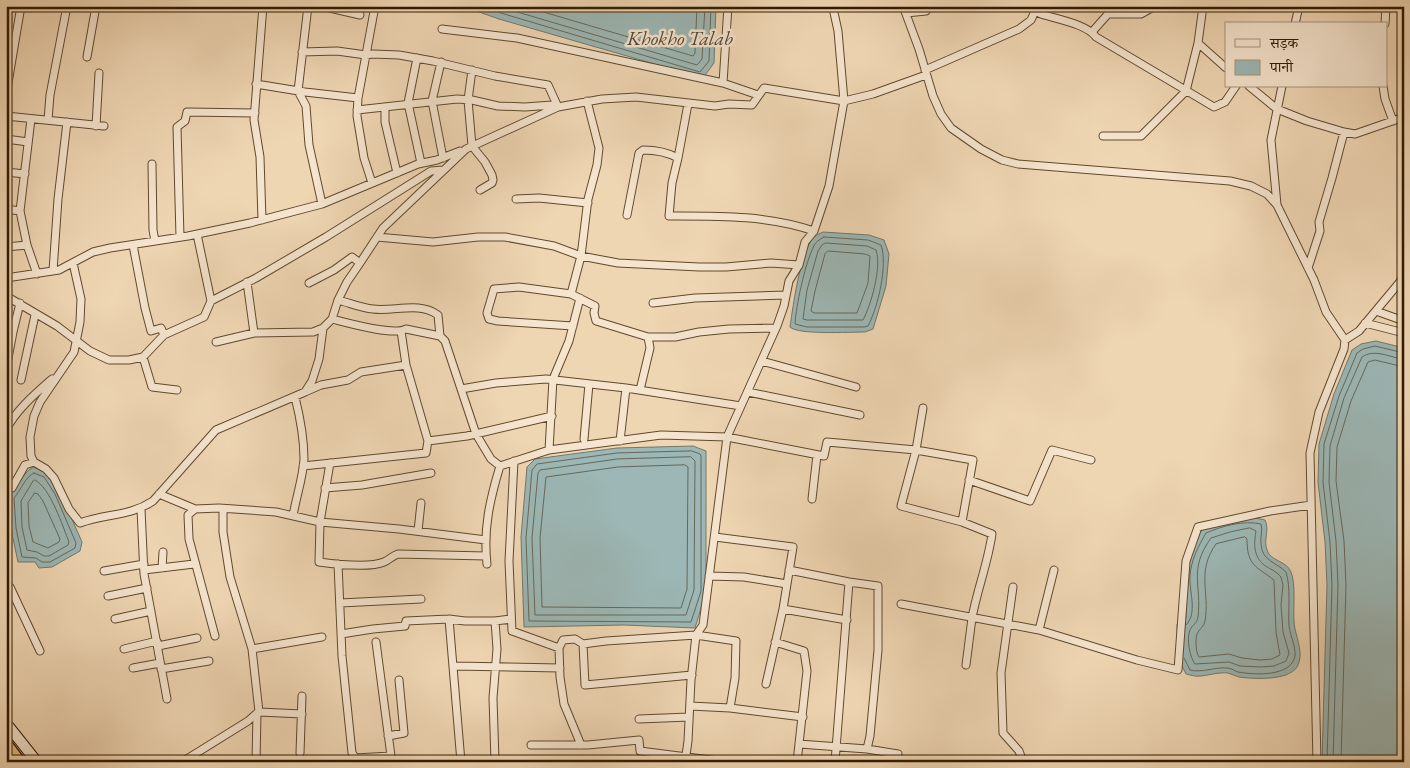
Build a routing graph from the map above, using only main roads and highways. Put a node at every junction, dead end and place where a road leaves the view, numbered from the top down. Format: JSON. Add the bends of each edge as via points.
{"nodes":[{"id":1,"x":6,"y":745,"type":"edge"},
{"id":2,"x":19,"y":762,"type":"edge"}],
"edges":[{"from":1,"to":2,"type":"highway"}]}
